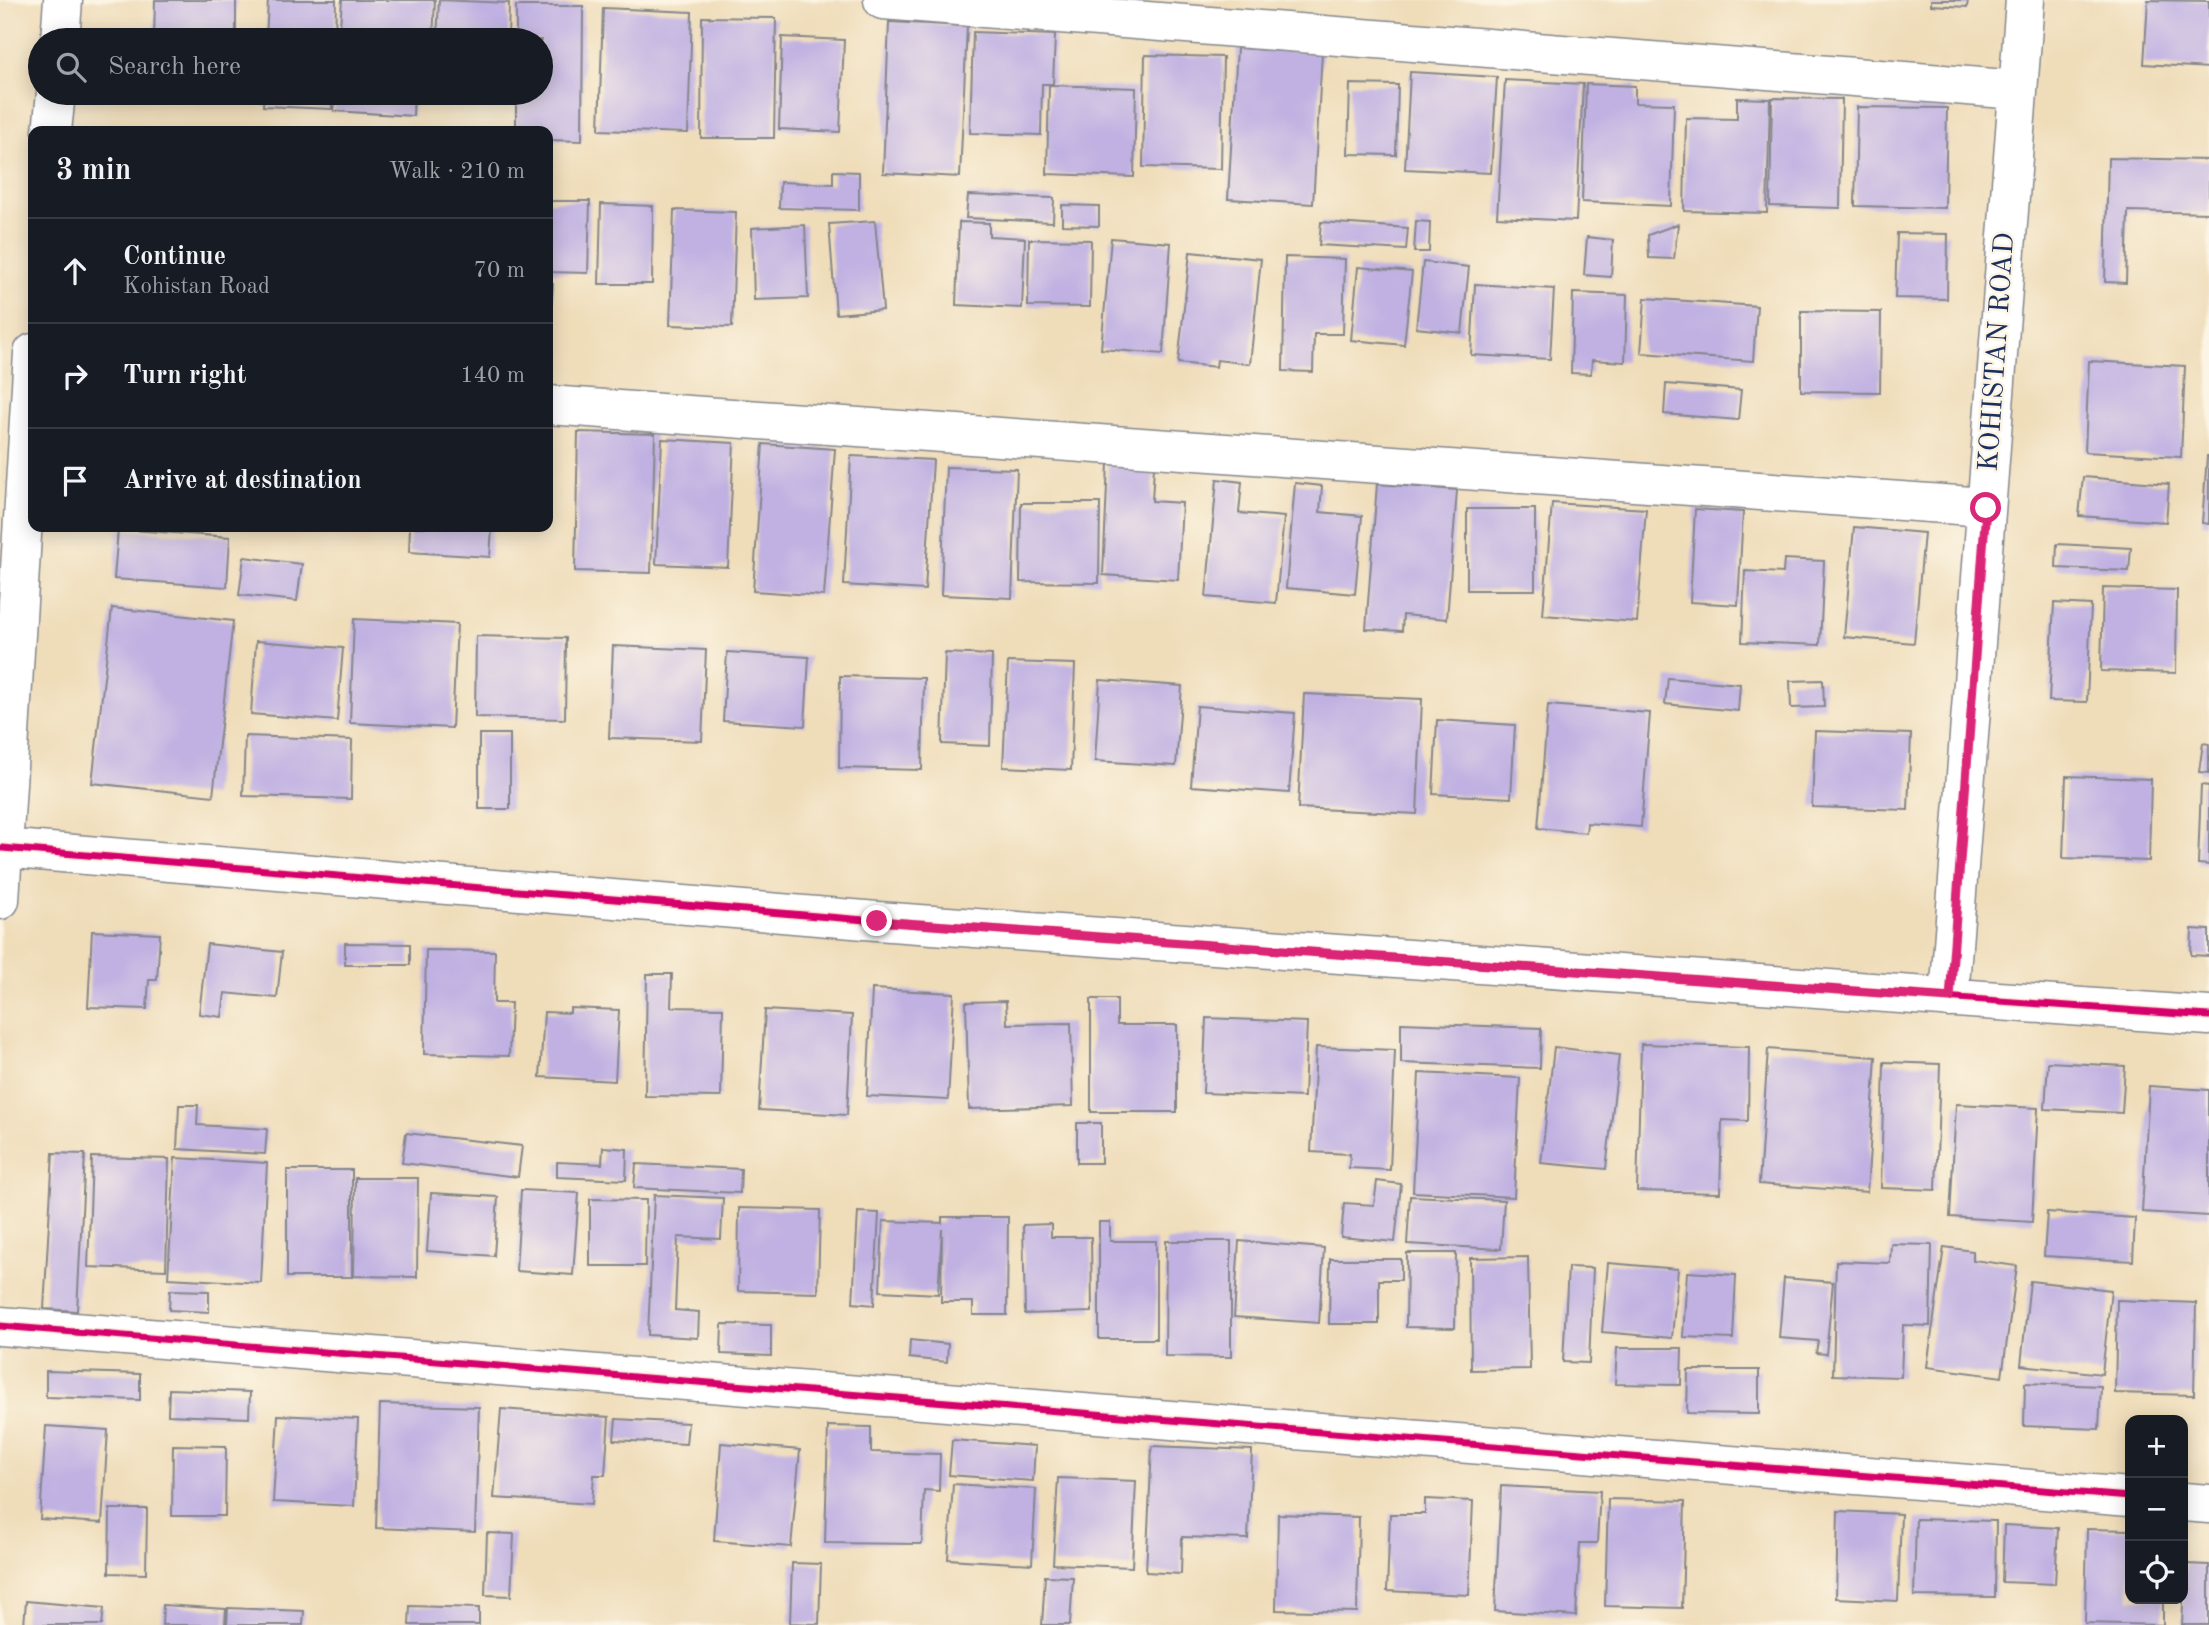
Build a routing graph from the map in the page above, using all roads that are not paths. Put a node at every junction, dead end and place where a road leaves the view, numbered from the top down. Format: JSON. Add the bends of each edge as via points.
{"nodes":[{"id":1,"x":64,"y":0,"type":"edge"},
{"id":2,"x":883,"y":0,"type":"edge"},
{"id":3,"x":2025,"y":0,"type":"edge"},
{"id":4,"x":61,"y":28,"type":"edge"},
{"id":5,"x":2018,"y":90,"type":"junction"},
{"id":6,"x":54,"y":105,"type":"edge"},
{"id":7,"x":52,"y":126,"type":"edge"},
{"id":8,"x":553,"y":405,"type":"edge"},
{"id":9,"x":28,"y":441,"type":"edge"},
{"id":10,"x":1986,"y":508,"type":"junction"},
{"id":11,"x":2,"y":848,"type":"junction"},
{"id":12,"x":0,"y":900,"type":"edge"},
{"id":13,"x":1950,"y":998,"type":"junction"},
{"id":14,"x":2209,"y":1016,"type":"edge"},
{"id":15,"x":0,"y":1326,"type":"edge"},
{"id":16,"x":2125,"y":1497,"type":"edge"},
{"id":17,"x":2188,"y":1502,"type":"edge"},
{"id":18,"x":2209,"y":1504,"type":"edge"}],
"edges":[{"from":1,"to":4,"type":"street"},
{"from":2,"to":5,"type":"street"},
{"from":3,"to":5,"type":"street","name":"KOHISTAN ROAD"},
{"from":5,"to":10,"type":"street","name":"KOHISTAN ROAD"},
{"from":6,"to":7,"type":"street"},
{"from":8,"to":10,"type":"street"},
{"from":9,"to":11,"type":"street"},
{"from":10,"to":13,"type":"street","name":"KOHISTAN ROAD"},
{"from":11,"to":12,"type":"street"},
{"from":11,"to":13,"type":"street","via":[[877,921]]},
{"from":13,"to":14,"type":"street"},
{"from":15,"to":16,"type":"street"},
{"from":17,"to":18,"type":"street"}]}
